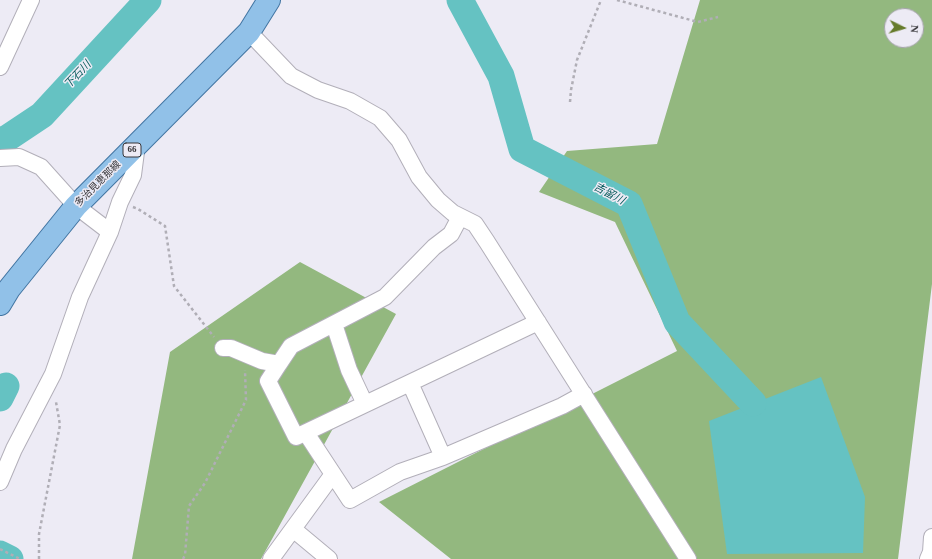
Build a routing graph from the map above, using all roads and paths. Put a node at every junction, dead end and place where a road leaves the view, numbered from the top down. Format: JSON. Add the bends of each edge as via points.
{"nodes":[{"id":1,"x":31,"y":0,"type":"edge"},
{"id":2,"x":269,"y":0,"type":"edge"},
{"id":3,"x":601,"y":0,"type":"edge"},
{"id":4,"x":617,"y":0,"type":"edge"},
{"id":5,"x":718,"y":17,"type":"dead end"},
{"id":6,"x":250,"y":32,"type":"junction"},
{"id":7,"x":0,"y":66,"type":"edge"},
{"id":8,"x":570,"y":102,"type":"dead end"},
{"id":9,"x":137,"y":144,"type":"junction"},
{"id":10,"x":0,"y":158,"type":"edge"},
{"id":11,"x":127,"y":204,"type":"dead end"},
{"id":12,"x":76,"y":206,"type":"junction"},
{"id":13,"x":460,"y":217,"type":"junction"},
{"id":14,"x":110,"y":232,"type":"junction"},
{"id":15,"x":0,"y":304,"type":"edge"},
{"id":16,"x":538,"y":322,"type":"junction"},
{"id":17,"x":334,"y":324,"type":"junction"},
{"id":18,"x":223,"y":348,"type":"joint"},
{"id":19,"x":279,"y":364,"type":"junction"},
{"id":20,"x":245,"y":367,"type":"dead end"},
{"id":21,"x":53,"y":374,"type":"junction"},
{"id":22,"x":410,"y":383,"type":"junction"},
{"id":23,"x":584,"y":394,"type":"junction"},
{"id":24,"x":365,"y":404,"type":"junction"},
{"id":25,"x":306,"y":433,"type":"junction"},
{"id":26,"x":442,"y":457,"type":"junction"},
{"id":27,"x":333,"y":474,"type":"junction"},
{"id":28,"x":0,"y":482,"type":"edge"},
{"id":29,"x":293,"y":529,"type":"junction"},
{"id":30,"x":932,"y":537,"type":"edge"},
{"id":31,"x":0,"y":549,"type":"edge"},
{"id":32,"x":20,"y":559,"type":"edge"},
{"id":33,"x":39,"y":559,"type":"edge"},
{"id":34,"x":184,"y":559,"type":"edge"},
{"id":35,"x":271,"y":559,"type":"edge"},
{"id":36,"x":329,"y":559,"type":"edge"},
{"id":37,"x":688,"y":559,"type":"edge"},
{"id":38,"x":928,"y":559,"type":"edge"}],
"edges":[{"from":1,"to":7,"type":"street"},
{"from":2,"to":6,"type":"main road","name":"多治見恵那線","number":"66"},
{"from":3,"to":8,"type":"path","via":[[578,60]]},
{"from":4,"to":5,"type":"path","via":[[698,22]]},
{"from":6,"to":9,"type":"main road","name":"多治見恵那線","number":"66"},
{"from":6,"to":13,"type":"street","via":[[291,76],[318,90],[350,100],[380,118],[399,140],[419,177],[438,200]]},
{"from":9,"to":12,"type":"main road","name":"多治見恵那線","number":"66"},
{"from":9,"to":14,"type":"street","via":[[133,175]]},
{"from":10,"to":12,"type":"street","via":[[19,157],[41,167]]},
{"from":11,"to":18,"type":"path","via":[[165,226],[174,286]]},
{"from":12,"to":14,"type":"street"},
{"from":12,"to":15,"type":"main road","name":"多治見恵那線","number":"66","via":[[9,289]]},
{"from":13,"to":16,"type":"street","via":[[475,224]]},
{"from":13,"to":17,"type":"street","via":[[451,234],[434,247],[385,297]]},
{"from":14,"to":21,"type":"street","via":[[80,297]]},
{"from":16,"to":22,"type":"street"},
{"from":16,"to":23,"type":"street"},
{"from":17,"to":19,"type":"street","via":[[291,346]]},
{"from":17,"to":24,"type":"street","via":[[349,370]]},
{"from":18,"to":19,"type":"street","via":[[231,348],[262,361]]},
{"from":19,"to":25,"type":"street","via":[[268,381],[296,438]]},
{"from":20,"to":34,"type":"path","via":[[246,400],[205,483],[189,506]]},
{"from":21,"to":28,"type":"street"},
{"from":21,"to":33,"type":"path","via":[[60,424],[39,534]]},
{"from":22,"to":24,"type":"street"},
{"from":22,"to":26,"type":"street"},
{"from":23,"to":26,"type":"street","via":[[562,406]]},
{"from":23,"to":37,"type":"street"},
{"from":24,"to":25,"type":"street"},
{"from":25,"to":27,"type":"street"},
{"from":26,"to":27,"type":"street","via":[[400,472],[350,500]]},
{"from":27,"to":29,"type":"street"},
{"from":29,"to":35,"type":"street"},
{"from":29,"to":36,"type":"street"},
{"from":30,"to":38,"type":"street"},
{"from":31,"to":32,"type":"path"}]}
